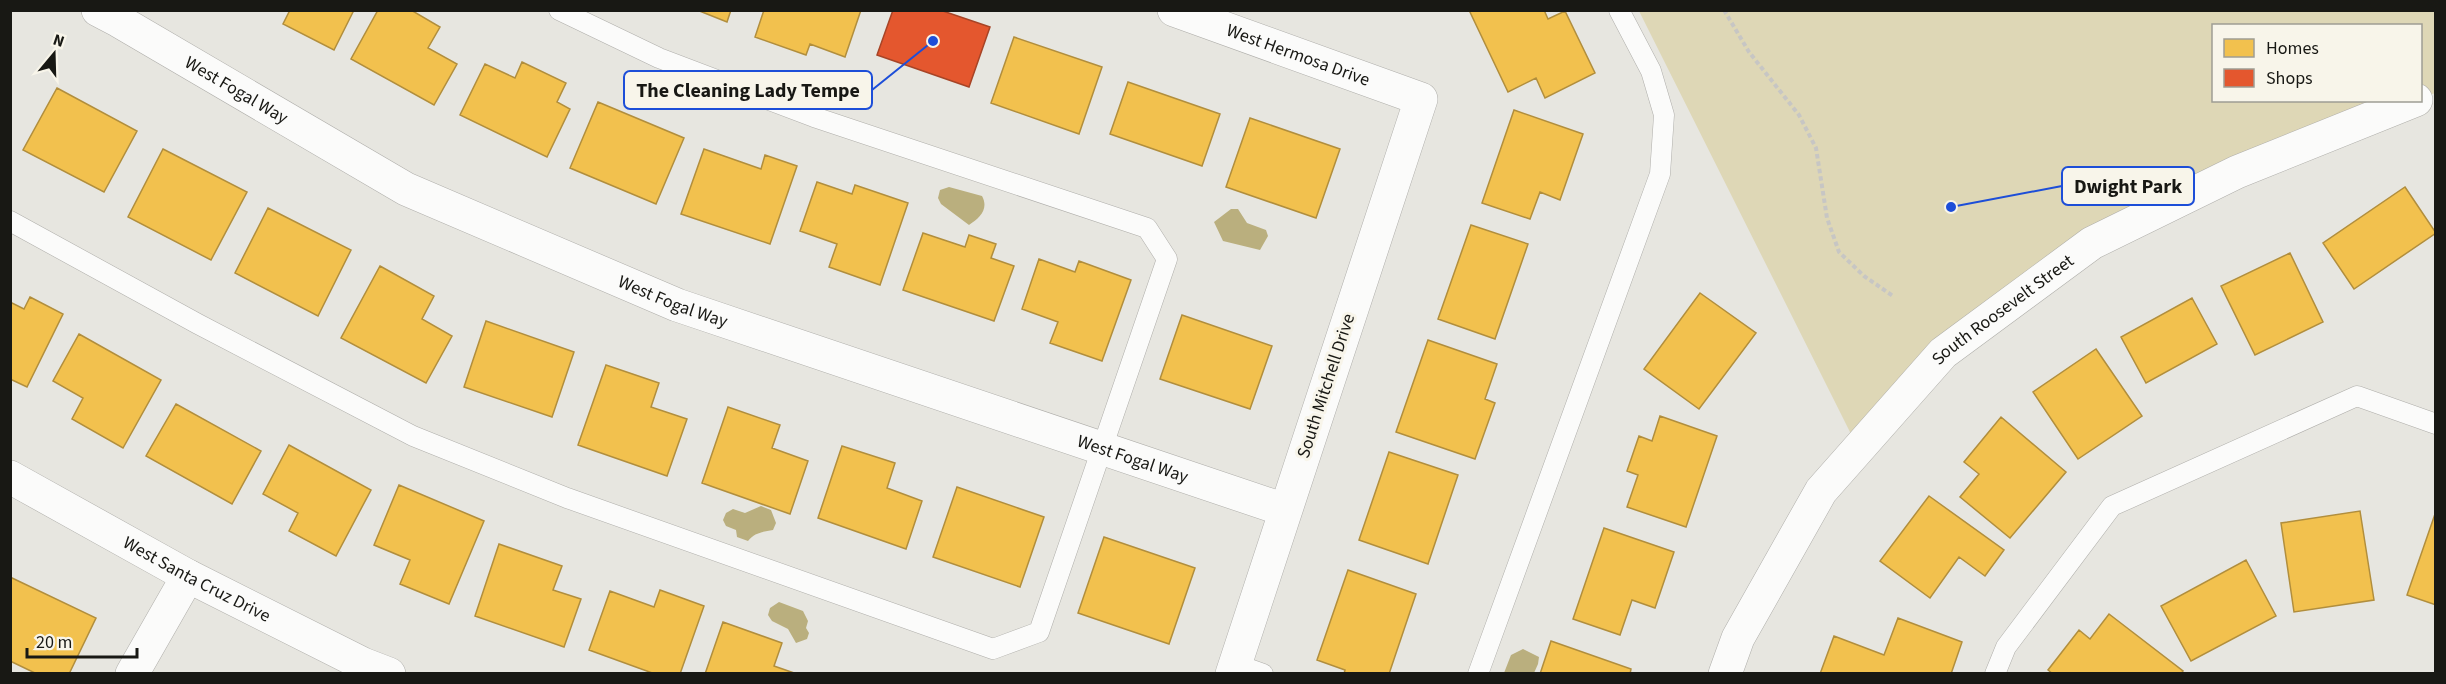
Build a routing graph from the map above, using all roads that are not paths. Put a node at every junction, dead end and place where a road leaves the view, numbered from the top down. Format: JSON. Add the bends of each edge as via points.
{"nodes":[{"id":1,"x":98,"y":10,"type":"edge"},
{"id":2,"x":559,"y":10,"type":"edge"},
{"id":3,"x":1174,"y":10,"type":"edge"},
{"id":4,"x":1619,"y":10,"type":"edge"},
{"id":5,"x":2436,"y":93,"type":"edge"},
{"id":6,"x":1421,"y":99,"type":"joint"},
{"id":7,"x":2422,"y":99,"type":"edge"},
{"id":8,"x":2411,"y":102,"type":"edge"},
{"id":9,"x":10,"y":221,"type":"edge"},
{"id":10,"x":2436,"y":424,"type":"edge"},
{"id":11,"x":1102,"y":448,"type":"junction"},
{"id":12,"x":10,"y":477,"type":"edge"},
{"id":13,"x":1285,"y":510,"type":"junction"},
{"id":14,"x":188,"y":576,"type":"junction"},
{"id":15,"x":1243,"y":670,"type":"edge"},
{"id":16,"x":132,"y":674,"type":"edge"},
{"id":17,"x":389,"y":674,"type":"edge"},
{"id":18,"x":1478,"y":674,"type":"edge"},
{"id":19,"x":1725,"y":674,"type":"edge"},
{"id":20,"x":1995,"y":674,"type":"edge"}],
"edges":[{"from":1,"to":11,"type":"street","name":"West Fogal Way","via":[[406,189],[677,305]]},
{"from":2,"to":11,"type":"lane","via":[[659,58],[814,117],[1147,228],[1167,259]]},
{"from":3,"to":6,"type":"street","name":"West Hermosa Drive"},
{"from":4,"to":18,"type":"lane","via":[[1651,71],[1664,115],[1660,174]]},
{"from":5,"to":7,"type":"street"},
{"from":6,"to":13,"type":"street","name":"South Mitchell Drive"},
{"from":8,"to":19,"type":"street","name":"South Roosevelt Street","via":[[2237,172],[2092,243],[1943,352],[1821,491],[1738,638]]},
{"from":9,"to":11,"type":"lane","via":[[413,436],[567,498],[993,650],[1039,632]]},
{"from":10,"to":20,"type":"lane","via":[[2357,396],[2112,506],[2006,647]]},
{"from":11,"to":13,"type":"street","name":"West Fogal Way"},
{"from":12,"to":14,"type":"street","name":"West Santa Cruz Drive"},
{"from":13,"to":15,"type":"street","name":"South Mitchell Drive"},
{"from":14,"to":16,"type":"street"},
{"from":14,"to":17,"type":"street","name":"West Santa Cruz Drive"}]}
